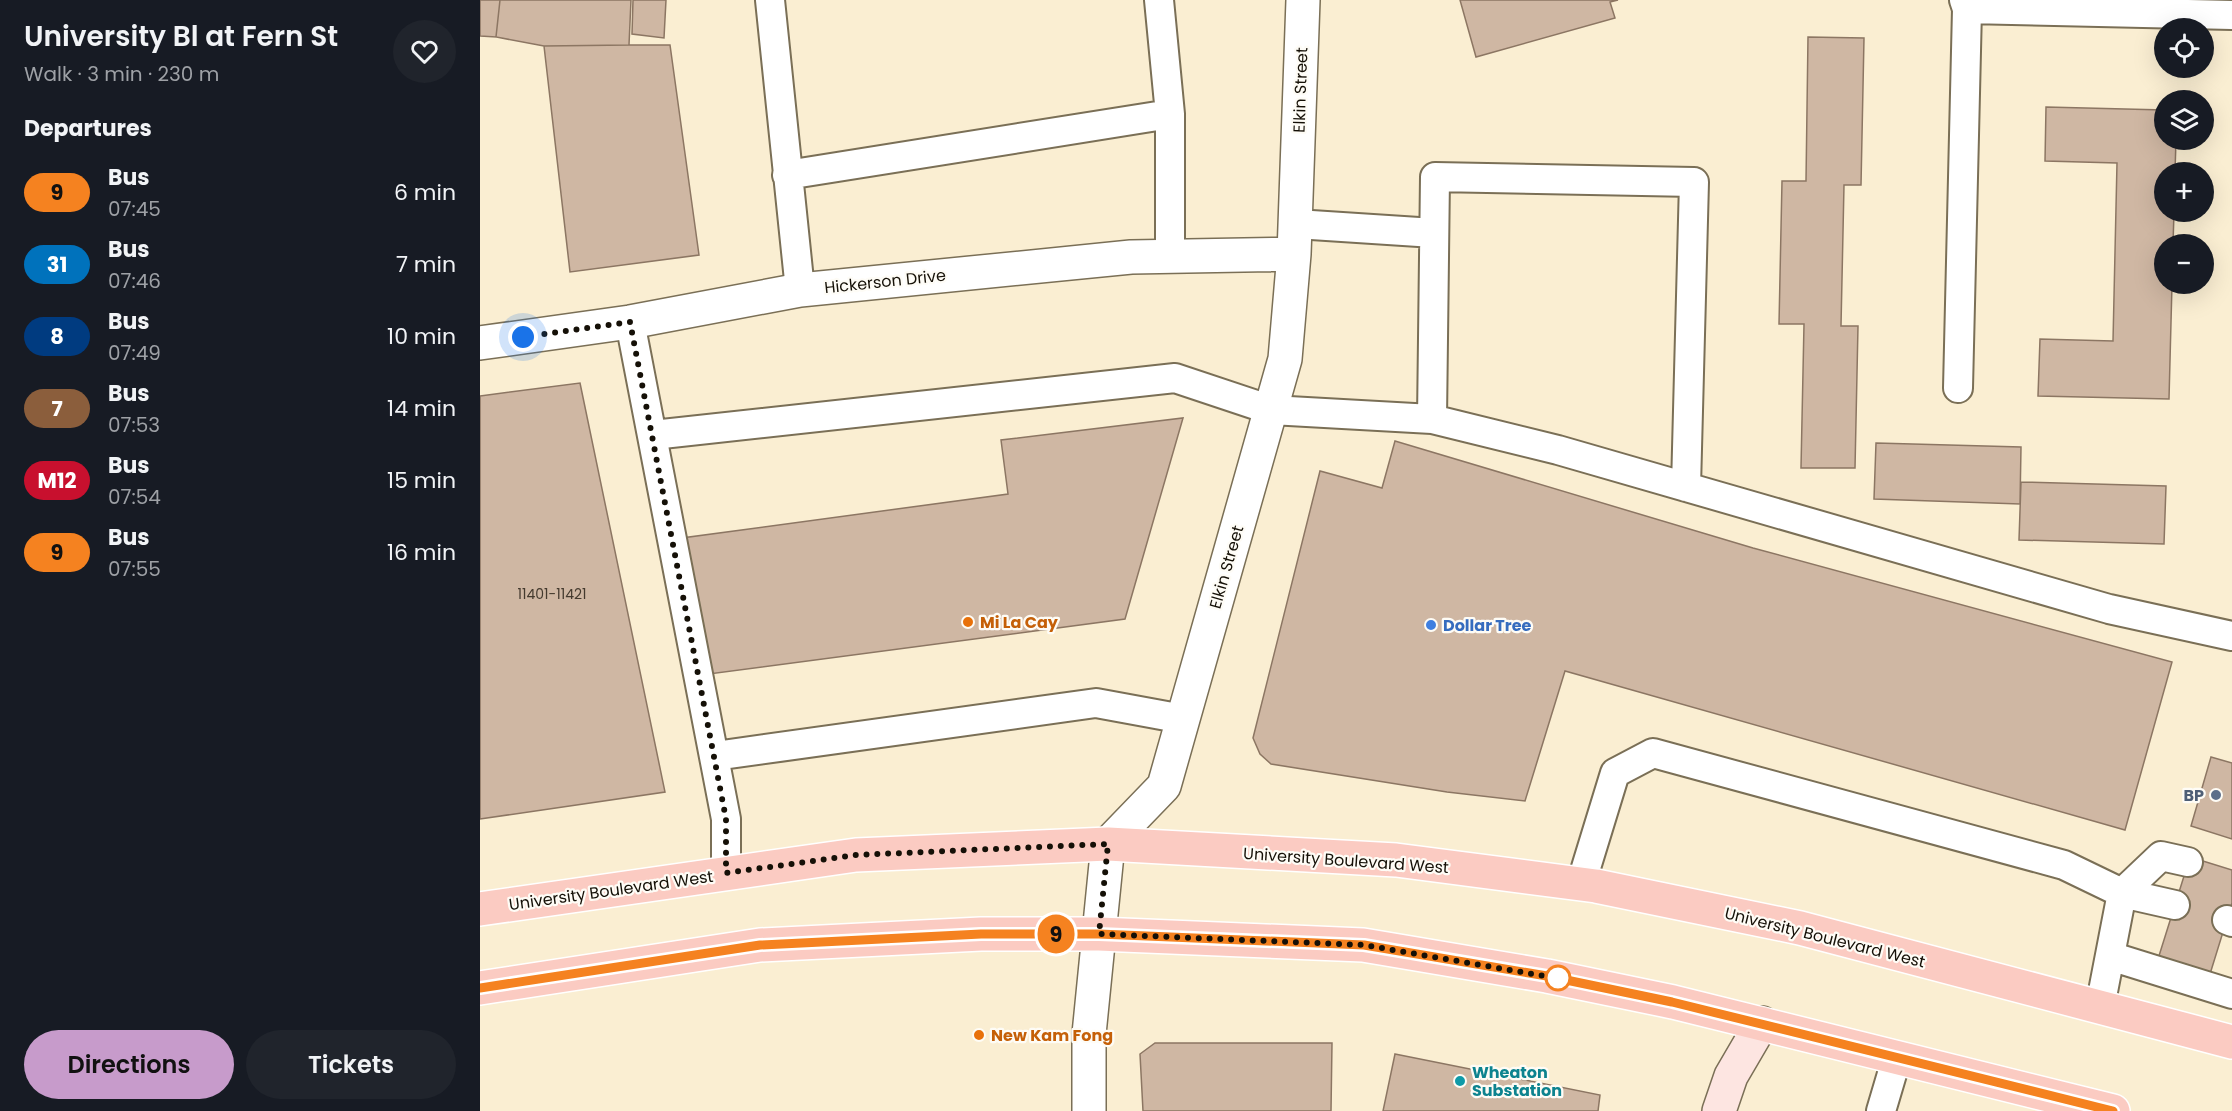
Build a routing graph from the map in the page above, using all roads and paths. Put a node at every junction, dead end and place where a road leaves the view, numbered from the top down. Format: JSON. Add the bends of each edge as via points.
{"nodes":[{"id":1,"x":770,"y":0,"type":"edge"},
{"id":2,"x":1159,"y":0,"type":"edge"},
{"id":3,"x":1303,"y":0,"type":"edge"},
{"id":4,"x":1965,"y":5,"type":"edge"},
{"id":5,"x":2232,"y":15,"type":"edge"},
{"id":6,"x":1170,"y":114,"type":"junction"},
{"id":7,"x":787,"y":175,"type":"junction"},
{"id":8,"x":1434,"y":233,"type":"junction"},
{"id":9,"x":1295,"y":239,"type":"junction"},
{"id":10,"x":1170,"y":256,"type":"junction"},
{"id":11,"x":800,"y":290,"type":"junction"},
{"id":12,"x":630,"y":322,"type":"junction"},
{"id":13,"x":480,"y":343,"type":"edge"},
{"id":14,"x":1958,"y":388,"type":"dead end"},
{"id":15,"x":1271,"y":410,"type":"junction"},
{"id":16,"x":1432,"y":419,"type":"junction"},
{"id":17,"x":653,"y":435,"type":"junction"},
{"id":18,"x":1686,"y":487,"type":"junction"},
{"id":19,"x":2232,"y":636,"type":"edge"},
{"id":20,"x":1183,"y":719,"type":"junction"},
{"id":21,"x":715,"y":756,"type":"junction"},
{"id":22,"x":1108,"y":844,"type":"junction"},
{"id":23,"x":2188,"y":862,"type":"dead end"},
{"id":24,"x":726,"y":873,"type":"junction"},
{"id":25,"x":1581,"y":884,"type":"junction"},
{"id":26,"x":2122,"y":893,"type":"junction"},
{"id":27,"x":2175,"y":905,"type":"dead end"},
{"id":28,"x":480,"y":909,"type":"edge"},
{"id":29,"x":1099,"y":934,"type":"junction"},
{"id":30,"x":2110,"y":956,"type":"junction"},
{"id":31,"x":480,"y":988,"type":"edge"},
{"id":32,"x":2232,"y":994,"type":"edge"},
{"id":33,"x":2100,"y":1006,"type":"junction"},
{"id":34,"x":1762,"y":1023,"type":"junction"},
{"id":35,"x":2232,"y":1042,"type":"edge"},
{"id":36,"x":1897,"y":1057,"type":"junction"},
{"id":37,"x":2058,"y":1104,"type":"edge"},
{"id":38,"x":1089,"y":1111,"type":"edge"},
{"id":39,"x":1719,"y":1111,"type":"edge"},
{"id":40,"x":1881,"y":1111,"type":"edge"},
{"id":41,"x":2113,"y":1111,"type":"edge"}],
"edges":[{"from":1,"to":7,"type":"lane"},
{"from":2,"to":6,"type":"lane"},
{"from":3,"to":9,"type":"street","name":"Elkin Street"},
{"from":4,"to":5,"type":"lane"},
{"from":4,"to":14,"type":"lane"},
{"from":6,"to":7,"type":"lane"},
{"from":6,"to":10,"type":"lane"},
{"from":7,"to":11,"type":"lane"},
{"from":8,"to":9,"type":"lane"},
{"from":8,"to":16,"type":"lane"},
{"from":8,"to":18,"type":"lane","via":[[1435,177],[1694,182]]},
{"from":9,"to":10,"type":"street","name":"Hickerson Drive"},
{"from":9,"to":15,"type":"street","name":"Elkin Street","via":[[1285,359]]},
{"from":10,"to":11,"type":"street","name":"Hickerson Drive"},
{"from":11,"to":12,"type":"street","name":"Hickerson Drive"},
{"from":12,"to":13,"type":"street","name":"Hickerson Drive"},
{"from":12,"to":17,"type":"lane"},
{"from":15,"to":16,"type":"lane"},
{"from":15,"to":17,"type":"lane","via":[[1175,378]]},
{"from":15,"to":20,"type":"street","name":"Elkin Street"},
{"from":16,"to":18,"type":"lane"},
{"from":17,"to":21,"type":"lane"},
{"from":18,"to":19,"type":"lane","via":[[2109,609]]},
{"from":20,"to":21,"type":"lane","via":[[1096,703]]},
{"from":20,"to":22,"type":"street","name":"Elkin Street","via":[[1164,786]]},
{"from":21,"to":24,"type":"lane","via":[[726,819]]},
{"from":22,"to":24,"type":"main road","name":"University Boulevard West","via":[[856,855]]},
{"from":22,"to":25,"type":"main road","name":"University Boulevard West","via":[[1396,860]]},
{"from":22,"to":29,"type":"street"},
{"from":23,"to":26,"type":"lane","via":[[2161,856]]},
{"from":24,"to":28,"type":"main road","name":"University Boulevard West"},
{"from":25,"to":26,"type":"lane","via":[[1615,773],[1653,753],[2064,865]]},
{"from":25,"to":33,"type":"main road","name":"University Boulevard West","via":[[1800,928]]},
{"from":26,"to":27,"type":"lane"},
{"from":26,"to":30,"type":"lane"},
{"from":29,"to":31,"type":"main road","via":[[981,934],[760,945]]},
{"from":29,"to":34,"type":"main road","via":[[1364,945],[1558,978]]},
{"from":29,"to":38,"type":"street","via":[[1089,1034]]},
{"from":30,"to":32,"type":"lane"},
{"from":30,"to":33,"type":"lane"},
{"from":33,"to":35,"type":"main road","name":"University Boulevard West"},
{"from":34,"to":36,"type":"main road"},
{"from":34,"to":39,"type":"street","via":[[1731,1076]]},
{"from":36,"to":37,"type":"main road"},
{"from":36,"to":40,"type":"lane"},
{"from":37,"to":41,"type":"main road"}]}
